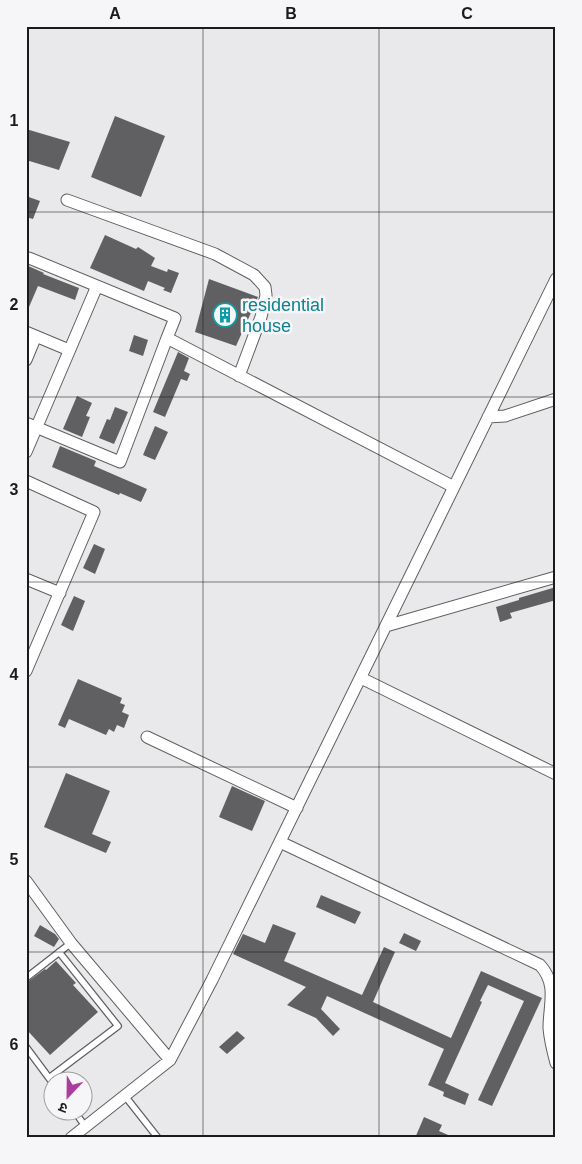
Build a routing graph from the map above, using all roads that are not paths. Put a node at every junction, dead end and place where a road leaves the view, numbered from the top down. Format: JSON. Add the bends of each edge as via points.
{"nodes":[{"id":1,"x":67,"y":200,"type":"dead end"},
{"id":2,"x":29,"y":258,"type":"dead end"},
{"id":3,"x":556,"y":279,"type":"edge"},
{"id":4,"x":97,"y":286,"type":"junction"},
{"id":5,"x":31,"y":334,"type":"edge"},
{"id":6,"x":166,"y":338,"type":"junction"},
{"id":7,"x":69,"y":350,"type":"junction"},
{"id":8,"x":26,"y":360,"type":"edge"},
{"id":9,"x":239,"y":376,"type":"junction"},
{"id":10,"x":556,"y":399,"type":"edge"},
{"id":11,"x":488,"y":417,"type":"junction"},
{"id":12,"x":31,"y":426,"type":"edge"},
{"id":13,"x":26,"y":452,"type":"edge"},
{"id":14,"x":26,"y":481,"type":"edge"},
{"id":15,"x":454,"y":487,"type":"junction"},
{"id":16,"x":556,"y":577,"type":"edge"},
{"id":17,"x":26,"y":578,"type":"edge"},
{"id":18,"x":60,"y":593,"type":"junction"},
{"id":19,"x":386,"y":626,"type":"junction"},
{"id":20,"x":26,"y":671,"type":"edge"},
{"id":21,"x":361,"y":678,"type":"junction"},
{"id":22,"x":147,"y":737,"type":"dead end"},
{"id":23,"x":556,"y":774,"type":"edge"},
{"id":24,"x":297,"y":808,"type":"junction"},
{"id":25,"x":280,"y":842,"type":"junction"},
{"id":26,"x":26,"y":881,"type":"edge"},
{"id":27,"x":71,"y":943,"type":"junction"},
{"id":28,"x":59,"y":952,"type":"junction"},
{"id":29,"x":26,"y":978,"type":"edge"},
{"id":30,"x":26,"y":1047,"type":"edge"},
{"id":31,"x":170,"y":1060,"type":"junction"},
{"id":32,"x":556,"y":1063,"type":"edge"},
{"id":33,"x":45,"y":1072,"type":"edge"},
{"id":34,"x":61,"y":1072,"type":"edge"},
{"id":35,"x":125,"y":1096,"type":"junction"},
{"id":36,"x":83,"y":1122,"type":"edge"},
{"id":37,"x":86,"y":1126,"type":"junction"},
{"id":38,"x":71,"y":1138,"type":"edge"},
{"id":39,"x":158,"y":1138,"type":"edge"}],
"edges":[{"from":1,"to":9,"type":"street","via":[[215,254],[254,274],[266,287],[266,295]]},
{"from":2,"to":4,"type":"street"},
{"from":3,"to":11,"type":"street"},
{"from":4,"to":6,"type":"street","via":[[175,318]]},
{"from":4,"to":7,"type":"street"},
{"from":5,"to":7,"type":"street"},
{"from":5,"to":8,"type":"street"},
{"from":6,"to":9,"type":"street"},
{"from":6,"to":12,"type":"street","via":[[120,462]]},
{"from":7,"to":12,"type":"street"},
{"from":9,"to":15,"type":"street"},
{"from":10,"to":11,"type":"street","via":[[505,416]]},
{"from":11,"to":15,"type":"street"},
{"from":12,"to":13,"type":"street"},
{"from":14,"to":18,"type":"street","via":[[94,512]]},
{"from":15,"to":19,"type":"street"},
{"from":16,"to":19,"type":"street"},
{"from":17,"to":18,"type":"street"},
{"from":18,"to":20,"type":"street"},
{"from":19,"to":21,"type":"street"},
{"from":21,"to":23,"type":"street"},
{"from":21,"to":24,"type":"street"},
{"from":22,"to":24,"type":"street"},
{"from":24,"to":25,"type":"street"},
{"from":25,"to":31,"type":"street"},
{"from":25,"to":32,"type":"street","via":[[540,965],[551,987],[550,1034]]},
{"from":26,"to":27,"type":"street"},
{"from":27,"to":28,"type":"lane"},
{"from":27,"to":31,"type":"street"},
{"from":28,"to":29,"type":"lane"},
{"from":28,"to":34,"type":"lane","via":[[118,1026]]},
{"from":30,"to":33,"type":"lane"},
{"from":31,"to":35,"type":"street"},
{"from":35,"to":37,"type":"street"},
{"from":35,"to":39,"type":"lane"},
{"from":36,"to":37,"type":"lane"},
{"from":37,"to":38,"type":"street"}]}
